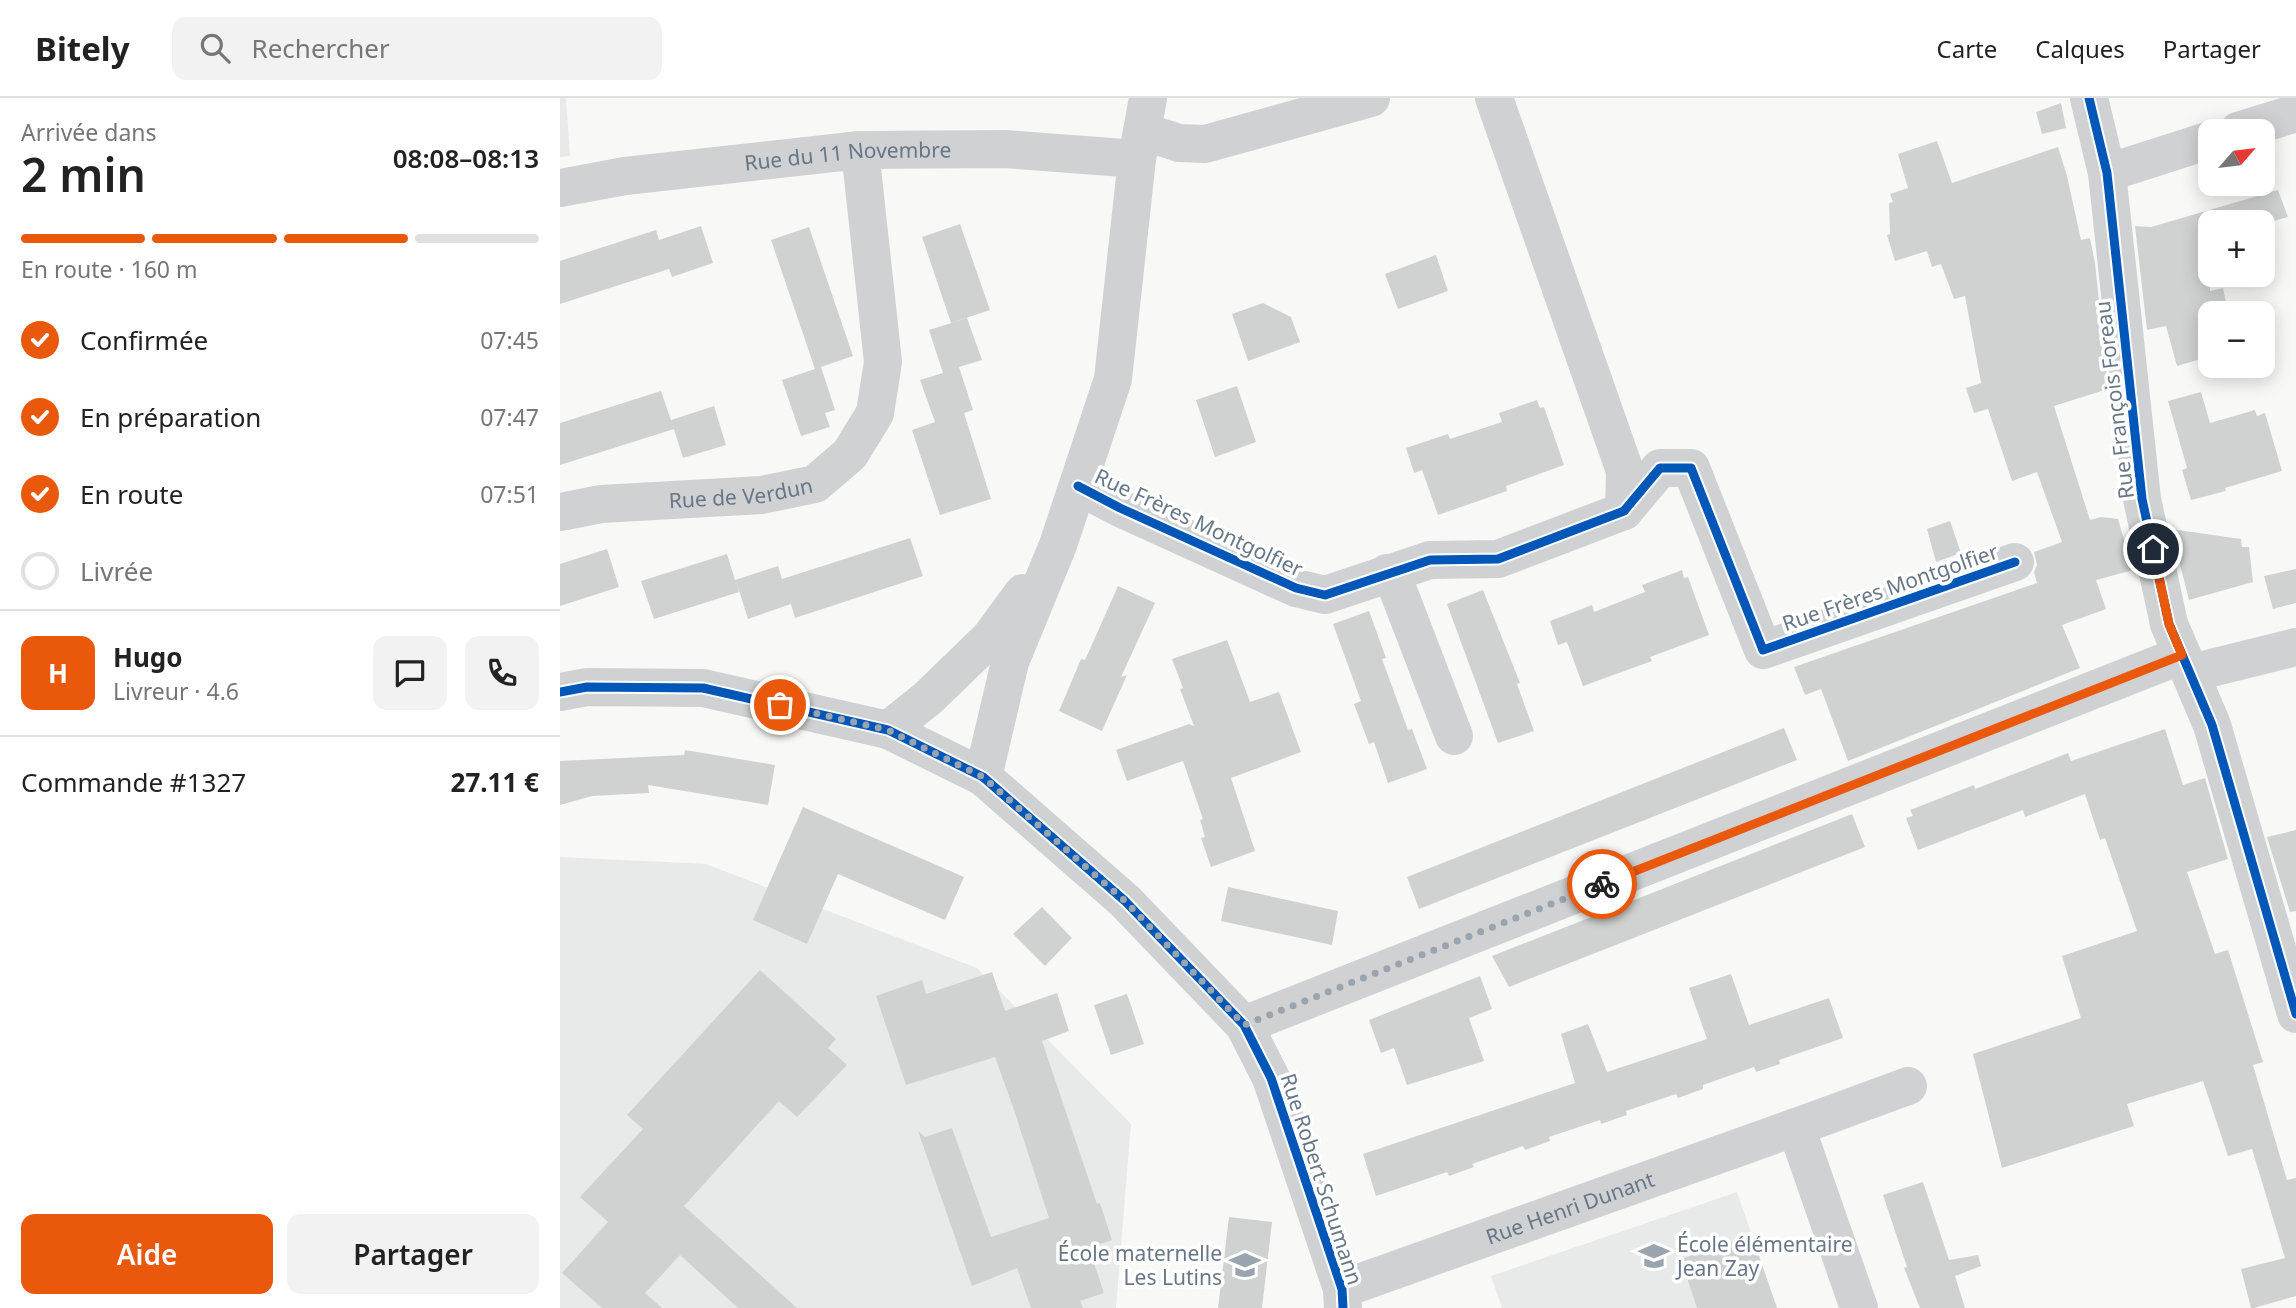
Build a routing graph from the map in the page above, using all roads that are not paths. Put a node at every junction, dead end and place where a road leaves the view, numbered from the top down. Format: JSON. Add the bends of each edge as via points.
{"nodes":[{"id":1,"x":1371,"y":98,"type":"edge"},
{"id":2,"x":1493,"y":98,"type":"edge"},
{"id":3,"x":2088,"y":98,"type":"edge"},
{"id":4,"x":2296,"y":113,"type":"edge"},
{"id":5,"x":2275,"y":120,"type":"edge"},
{"id":6,"x":1143,"y":130,"type":"edge"},
{"id":7,"x":2198,"y":144,"type":"edge"},
{"id":8,"x":860,"y":150,"type":"junction"},
{"id":9,"x":2106,"y":173,"type":"junction"},
{"id":10,"x":560,"y":188,"type":"edge"},
{"id":11,"x":1078,"y":486,"type":"junction"},
{"id":12,"x":1624,"y":510,"type":"junction"},
{"id":13,"x":560,"y":512,"type":"edge"},
{"id":14,"x":1058,"y":545,"type":"junction"},
{"id":15,"x":2015,"y":562,"type":"dead end"},
{"id":16,"x":1387,"y":573,"type":"junction"},
{"id":17,"x":2296,"y":647,"type":"edge"},
{"id":18,"x":2186,"y":664,"type":"junction"},
{"id":19,"x":560,"y":692,"type":"edge"},
{"id":20,"x":888,"y":730,"type":"junction"},
{"id":21,"x":1454,"y":736,"type":"dead end"},
{"id":22,"x":983,"y":777,"type":"junction"},
{"id":23,"x":2296,"y":1014,"type":"edge"},
{"id":24,"x":1244,"y":1025,"type":"junction"},
{"id":25,"x":1908,"y":1086,"type":"dead end"},
{"id":26,"x":1796,"y":1127,"type":"junction"},
{"id":27,"x":1343,"y":1299,"type":"edge"},
{"id":28,"x":1859,"y":1308,"type":"edge"}],
"edges":[{"from":1,"to":6,"type":"street","name":"Rue du 11 Novembre","via":[[1205,144],[1179,143]]},
{"from":2,"to":12,"type":"street","via":[[1625,471]]},
{"from":3,"to":9,"type":"street","name":"Rue François Foreau"},
{"from":4,"to":5,"type":"street"},
{"from":6,"to":8,"type":"street","name":"Rue du 11 Novembre","via":[[1005,149]]},
{"from":6,"to":11,"type":"street","via":[[1113,379]]},
{"from":7,"to":9,"type":"street"},
{"from":8,"to":10,"type":"street","name":"Rue du 11 Novembre","via":[[625,176]]},
{"from":8,"to":13,"type":"street","name":"Rue de Verdun","via":[[883,362],[875,413],[850,454],[815,484],[762,495],[601,504]]},
{"from":9,"to":18,"type":"street","name":"Rue François Foreau","via":[[2142,499],[2169,624]]},
{"from":11,"to":14,"type":"street"},
{"from":11,"to":16,"type":"street","name":"Rue Frères Montgolfier","via":[[1296,588],[1325,595]]},
{"from":12,"to":15,"type":"street","name":"Rue Frères Montgolfier","via":[[1660,468],[1691,468],[1763,650]]},
{"from":12,"to":16,"type":"street","name":"Rue Frères Montgolfier","via":[[1498,559],[1430,560]]},
{"from":14,"to":20,"type":"street","via":[[990,638]]},
{"from":14,"to":22,"type":"street","via":[[1010,662]]},
{"from":16,"to":21,"type":"street","via":[[1396,585]]},
{"from":17,"to":18,"type":"street"},
{"from":18,"to":23,"type":"street","name":"Rue François Foreau","via":[[2212,724]]},
{"from":18,"to":24,"type":"street"},
{"from":19,"to":20,"type":"street","name":"Rue Robert Schumann","via":[[587,687],[702,688]]},
{"from":20,"to":22,"type":"street","name":"Rue Robert Schumann"},
{"from":22,"to":24,"type":"street","name":"Rue Robert Schumann","via":[[1125,901]]},
{"from":24,"to":27,"type":"street","name":"Rue Robert Schumann","via":[[1271,1078]]},
{"from":25,"to":26,"type":"street","name":"Rue Henri Dunant"},
{"from":26,"to":27,"type":"street","name":"Rue Henri Dunant"},
{"from":26,"to":28,"type":"street"}]}
